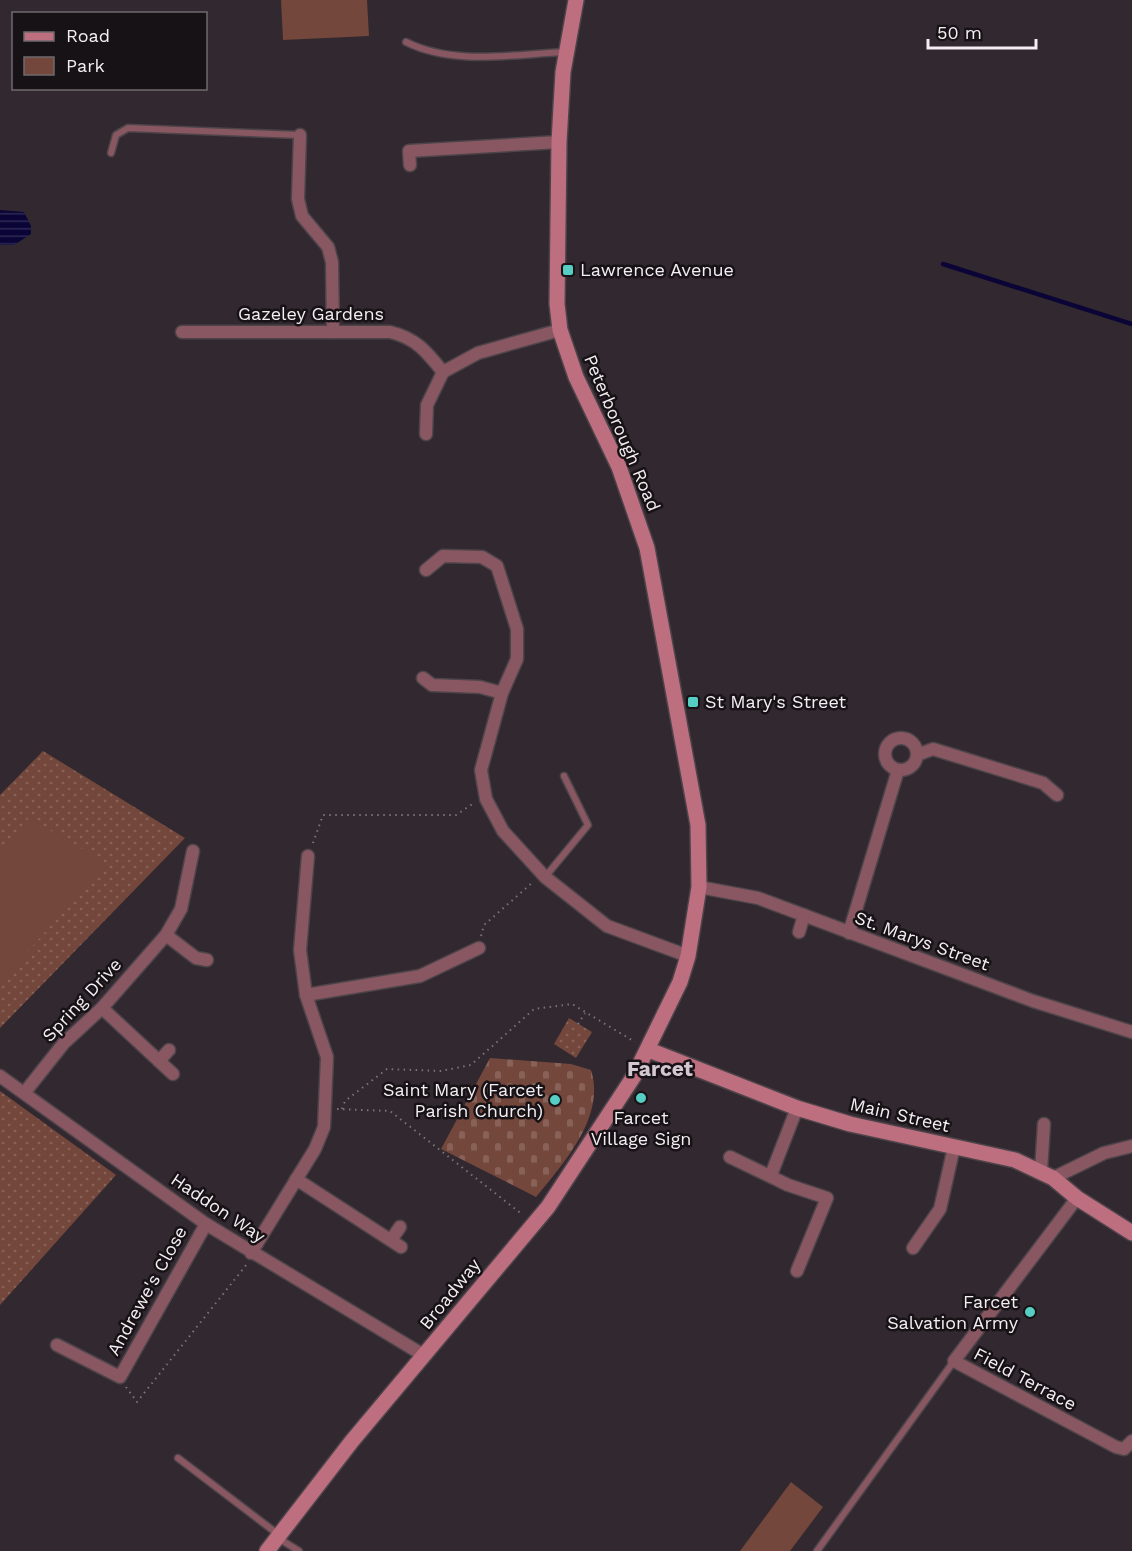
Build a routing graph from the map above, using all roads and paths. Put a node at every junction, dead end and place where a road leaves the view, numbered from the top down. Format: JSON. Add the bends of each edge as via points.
{"nodes":[{"id":1,"x":576,"y":0,"type":"edge"},
{"id":2,"x":406,"y":42,"type":"dead end"},
{"id":3,"x":567,"y":52,"type":"junction"},
{"id":4,"x":300,"y":135,"type":"joint"},
{"id":5,"x":559,"y":142,"type":"junction"},
{"id":6,"x":111,"y":153,"type":"dead end"},
{"id":7,"x":410,"y":165,"type":"dead end"},
{"id":8,"x":560,"y":330,"type":"junction"},
{"id":9,"x":182,"y":332,"type":"dead end"},
{"id":10,"x":333,"y":332,"type":"junction"},
{"id":11,"x":443,"y":372,"type":"junction"},
{"id":12,"x":426,"y":434,"type":"dead end"},
{"id":13,"x":426,"y":570,"type":"dead end"},
{"id":14,"x":423,"y":678,"type":"dead end"},
{"id":15,"x":502,"y":693,"type":"junction"},
{"id":16,"x":917,"y":755,"type":"junction"},
{"id":17,"x":898,"y":770,"type":"junction"},
{"id":18,"x":564,"y":776,"type":"dead end"},
{"id":19,"x":1057,"y":795,"type":"dead end"},
{"id":20,"x":481,"y":800,"type":"junction"},
{"id":21,"x":193,"y":851,"type":"dead end"},
{"id":22,"x":308,"y":856,"type":"joint"},
{"id":23,"x":544,"y":876,"type":"junction"},
{"id":24,"x":699,"y":887,"type":"junction"},
{"id":25,"x":804,"y":915,"type":"junction"},
{"id":26,"x":799,"y":932,"type":"dead end"},
{"id":27,"x":849,"y":933,"type":"junction"},
{"id":28,"x":166,"y":935,"type":"junction"},
{"id":29,"x":479,"y":948,"type":"joint"},
{"id":30,"x":688,"y":956,"type":"junction"},
{"id":31,"x":207,"y":960,"type":"dead end"},
{"id":32,"x":306,"y":995,"type":"junction"},
{"id":33,"x":102,"y":1008,"type":"junction"},
{"id":34,"x":585,"y":1013,"type":"junction"},
{"id":35,"x":578,"y":1024,"type":"dead end"},
{"id":36,"x":1132,"y":1032,"type":"edge"},
{"id":37,"x":644,"y":1047,"type":"junction"},
{"id":38,"x":169,"y":1050,"type":"dead end"},
{"id":39,"x":159,"y":1061,"type":"junction"},
{"id":40,"x":173,"y":1074,"type":"dead end"},
{"id":41,"x":0,"y":1076,"type":"edge"},
{"id":42,"x":25,"y":1092,"type":"junction"},
{"id":43,"x":326,"y":1108,"type":"junction"},
{"id":44,"x":796,"y":1108,"type":"junction"},
{"id":45,"x":342,"y":1109,"type":"junction"},
{"id":46,"x":1044,"y":1124,"type":"dead end"},
{"id":47,"x":1132,"y":1146,"type":"edge"},
{"id":48,"x":954,"y":1147,"type":"junction"},
{"id":49,"x":730,"y":1157,"type":"dead end"},
{"id":50,"x":1047,"y":1174,"type":"junction"},
{"id":51,"x":771,"y":1175,"type":"junction"},
{"id":52,"x":296,"y":1179,"type":"junction"},
{"id":53,"x":1077,"y":1198,"type":"junction"},
{"id":54,"x":525,"y":1217,"type":"dead end"},
{"id":55,"x":206,"y":1224,"type":"junction"},
{"id":56,"x":400,"y":1227,"type":"dead end"},
{"id":57,"x":1132,"y":1233,"type":"edge"},
{"id":58,"x":913,"y":1248,"type":"dead end"},
{"id":59,"x":252,"y":1254,"type":"junction"},
{"id":60,"x":797,"y":1271,"type":"dead end"},
{"id":61,"x":57,"y":1345,"type":"dead end"},
{"id":62,"x":425,"y":1356,"type":"junction"},
{"id":63,"x":954,"y":1361,"type":"junction"},
{"id":64,"x":120,"y":1377,"type":"junction"},
{"id":65,"x":1132,"y":1441,"type":"edge"},
{"id":66,"x":178,"y":1458,"type":"dead end"},
{"id":67,"x":278,"y":1536,"type":"junction"},
{"id":68,"x":267,"y":1551,"type":"edge"},
{"id":69,"x":299,"y":1551,"type":"edge"},
{"id":70,"x":817,"y":1551,"type":"edge"}],
"edges":[{"from":1,"to":3,"type":"main road","name":"Peterborough Road"},
{"from":2,"to":3,"type":"lane","via":[[432,52],[489,57]]},
{"from":3,"to":5,"type":"main road","name":"Peterborough Road"},
{"from":4,"to":6,"type":"lane","via":[[128,128],[116,135]]},
{"from":4,"to":10,"type":"street","via":[[298,199],[302,216],[328,247],[332,262]]},
{"from":5,"to":7,"type":"street","via":[[409,151]]},
{"from":5,"to":8,"type":"main road","name":"Peterborough Road"},
{"from":8,"to":11,"type":"street","via":[[478,353]]},
{"from":8,"to":24,"type":"main road","name":"Peterborough Road","via":[[576,377],[619,467],[647,548],[698,825]]},
{"from":9,"to":10,"type":"street","name":"Gazeley Gardens"},
{"from":10,"to":11,"type":"street","name":"Gazeley Gardens","via":[[390,332],[406,336],[421,345]]},
{"from":11,"to":12,"type":"street","via":[[427,405]]},
{"from":13,"to":15,"type":"street","via":[[443,556],[483,557],[497,566],[517,629],[518,659]]},
{"from":14,"to":15,"type":"street","via":[[432,685],[480,687]]},
{"from":15,"to":20,"type":"street","via":[[481,770]]},
{"from":16,"to":17,"type":"street","via":[[908,769]]},
{"from":16,"to":17,"type":"street","via":[[910,741],[891,741],[885,755],[889,765]]},
{"from":16,"to":19,"type":"street","via":[[933,749],[1043,783]]},
{"from":17,"to":27,"type":"street"},
{"from":18,"to":23,"type":"lane","via":[[588,825]]},
{"from":20,"to":22,"type":"path","via":[[456,815],[323,815]]},
{"from":20,"to":23,"type":"street"},
{"from":21,"to":28,"type":"street","name":"Spring Drive","via":[[185,863],[181,909]]},
{"from":22,"to":32,"type":"street","via":[[300,951]]},
{"from":23,"to":29,"type":"path","via":[[483,925]]},
{"from":23,"to":30,"type":"street","via":[[607,926]]},
{"from":24,"to":25,"type":"street","name":"St. Marys Street","via":[[758,898]]},
{"from":24,"to":30,"type":"main road","name":"Peterborough Road"},
{"from":25,"to":26,"type":"street"},
{"from":25,"to":27,"type":"street","name":"St. Marys Street"},
{"from":27,"to":36,"type":"street","name":"St. Marys Street","via":[[1033,1001]]},
{"from":28,"to":31,"type":"street","via":[[196,958]]},
{"from":28,"to":33,"type":"street","name":"Spring Drive"},
{"from":29,"to":32,"type":"street","via":[[420,976]]},
{"from":30,"to":37,"type":"main road","name":"Peterborough Road","via":[[680,982]]},
{"from":32,"to":43,"type":"street","via":[[327,1057]]},
{"from":33,"to":39,"type":"street"},
{"from":33,"to":42,"type":"street","name":"Spring Drive","via":[[64,1043]]},
{"from":34,"to":35,"type":"path"},
{"from":34,"to":37,"type":"path"},
{"from":34,"to":45,"type":"path","via":[[572,1004],[534,1009],[471,1065],[441,1071],[387,1069],[345,1101]]},
{"from":37,"to":44,"type":"main road","name":"Main Street"},
{"from":37,"to":62,"type":"main road","name":"Broadway","via":[[548,1207]]},
{"from":38,"to":39,"type":"street"},
{"from":39,"to":40,"type":"street"},
{"from":41,"to":42,"type":"street","name":"Haddon Way"},
{"from":42,"to":55,"type":"street","name":"Haddon Way"},
{"from":43,"to":45,"type":"path"},
{"from":43,"to":52,"type":"street","via":[[318,1142]]},
{"from":44,"to":48,"type":"main road","name":"Main Street"},
{"from":44,"to":51,"type":"street"},
{"from":45,"to":54,"type":"path","via":[[390,1111]]},
{"from":46,"to":50,"type":"street"},
{"from":47,"to":50,"type":"street"},
{"from":48,"to":50,"type":"main road","name":"Main Street","via":[[1015,1160]]},
{"from":48,"to":58,"type":"street","via":[[940,1209]]},
{"from":49,"to":51,"type":"street"},
{"from":50,"to":53,"type":"main road","name":"Main Street"},
{"from":51,"to":60,"type":"street","via":[[827,1198]]},
{"from":52,"to":56,"type":"street","via":[[396,1243]]},
{"from":52,"to":59,"type":"street"},
{"from":53,"to":57,"type":"main road","name":"Main Street"},
{"from":53,"to":63,"type":"street","name":"Field Terrace"},
{"from":55,"to":59,"type":"street","name":"Haddon Way"},
{"from":55,"to":64,"type":"street","name":"Andrewe's Close"},
{"from":59,"to":62,"type":"street","name":"Haddon Way"},
{"from":59,"to":64,"type":"path","via":[[137,1402]]},
{"from":61,"to":64,"type":"street","name":"Andrewe's Close"},
{"from":62,"to":67,"type":"main road","name":"Broadway"},
{"from":63,"to":65,"type":"street","name":"Field Terrace","via":[[1116,1447],[1124,1449]]},
{"from":63,"to":70,"type":"lane"},
{"from":66,"to":67,"type":"lane"},
{"from":67,"to":68,"type":"main road","name":"Broadway"},
{"from":67,"to":69,"type":"lane"}]}
